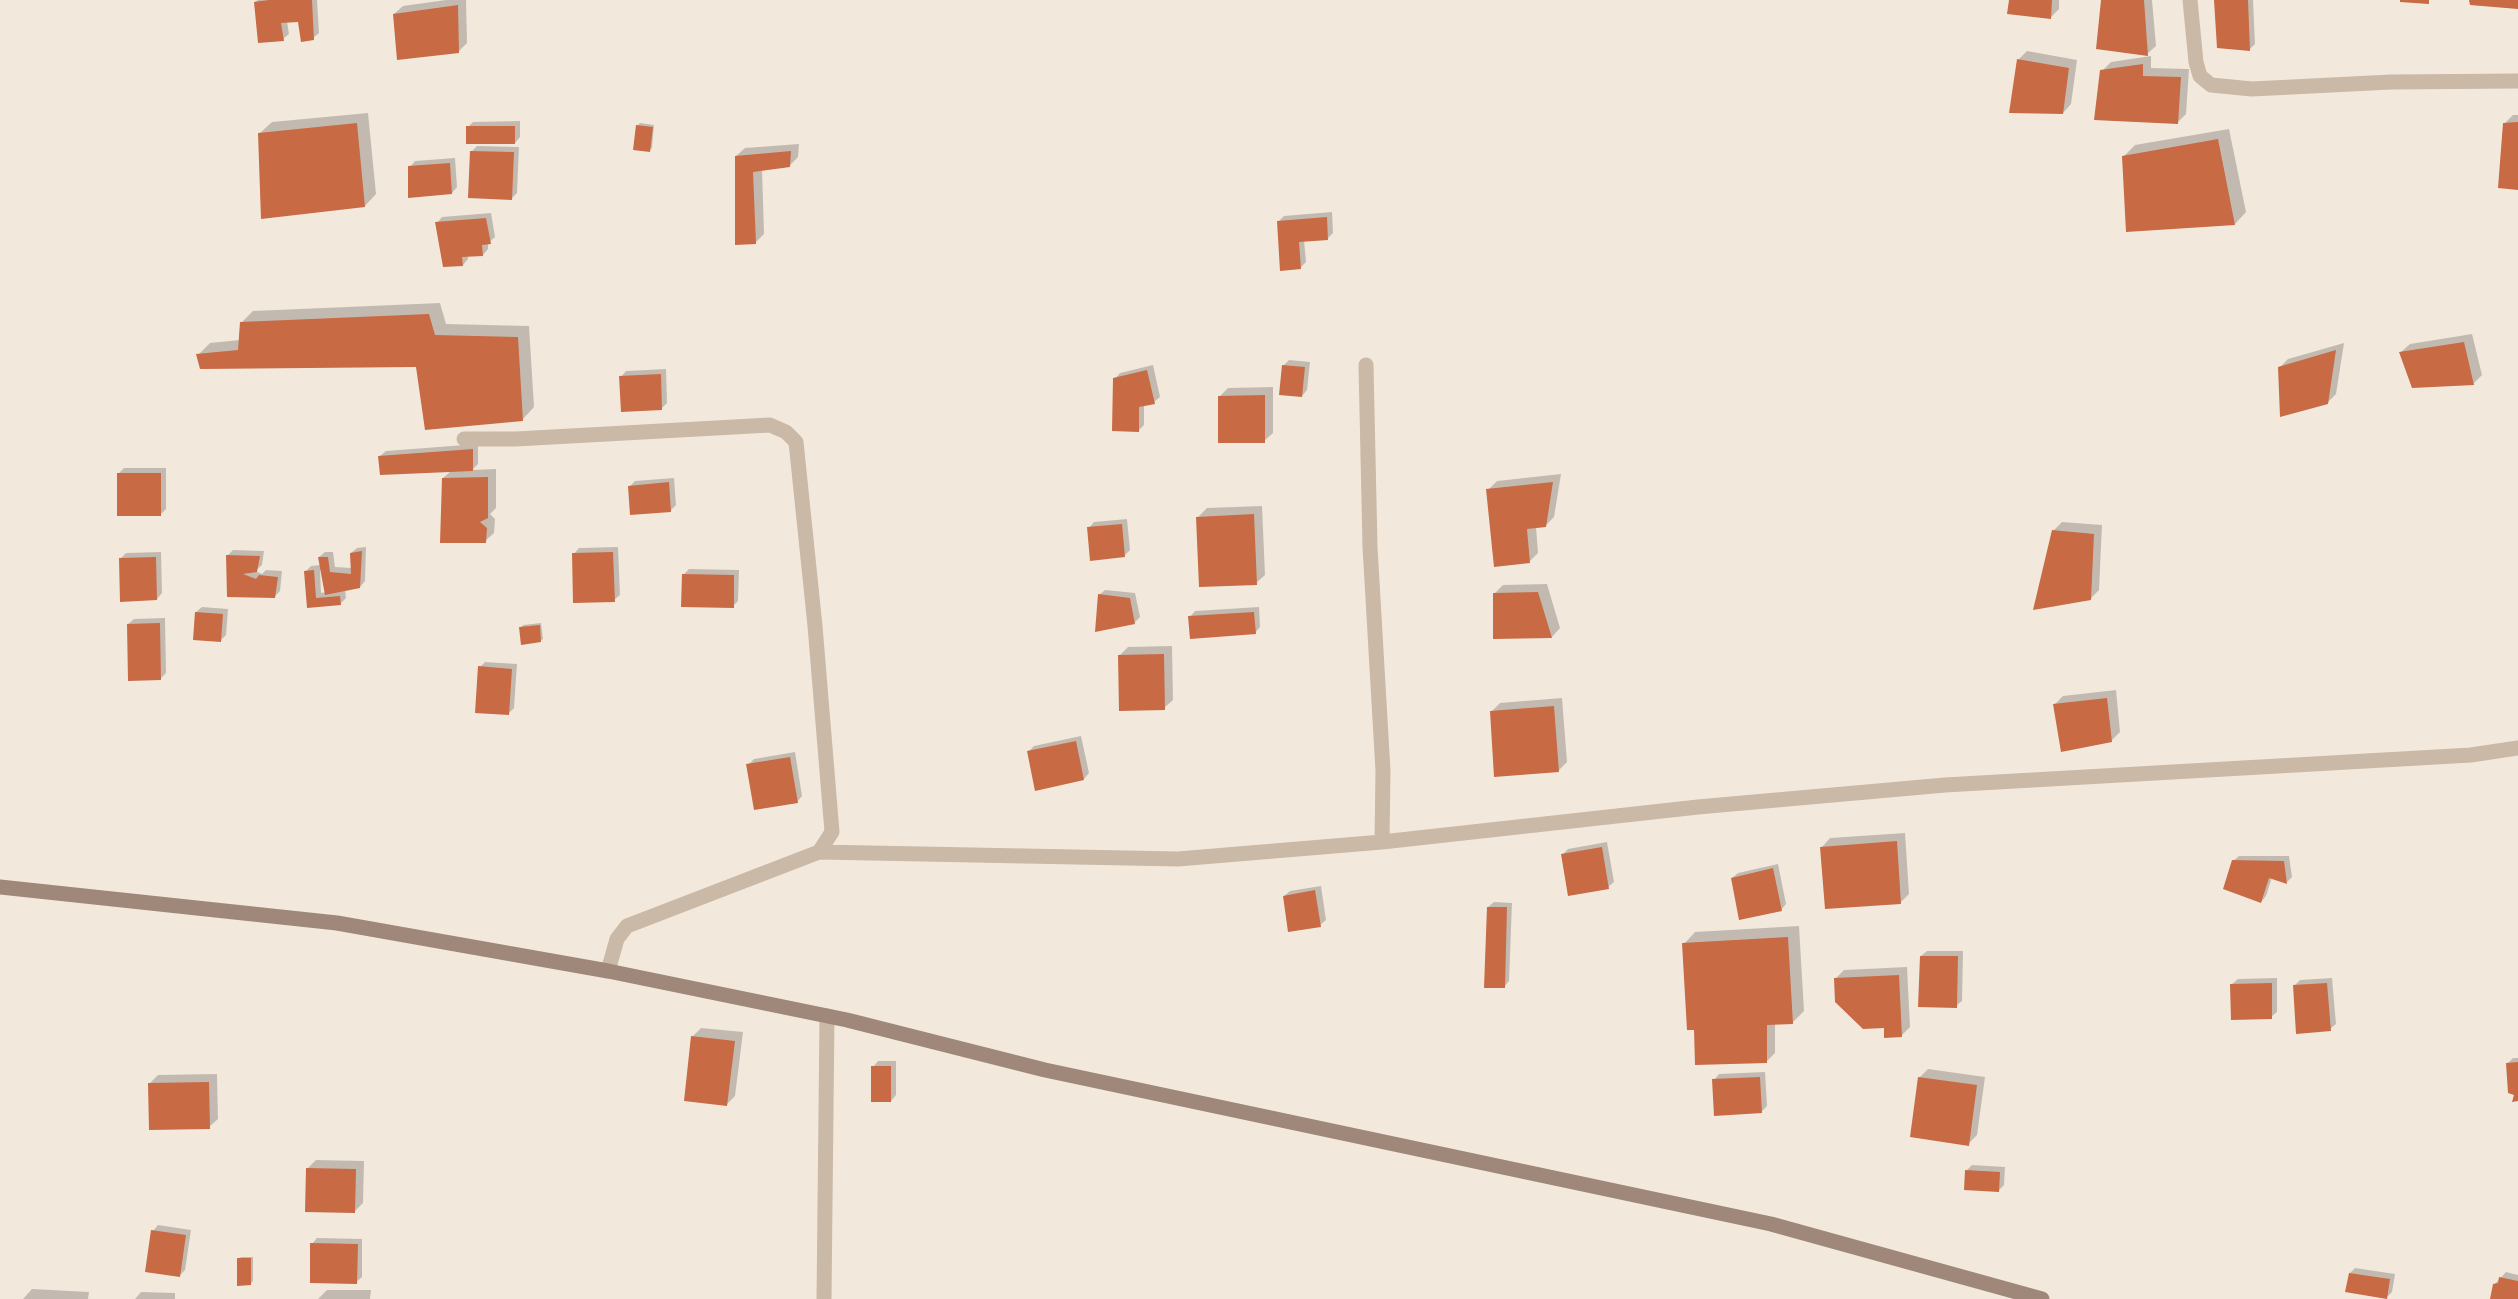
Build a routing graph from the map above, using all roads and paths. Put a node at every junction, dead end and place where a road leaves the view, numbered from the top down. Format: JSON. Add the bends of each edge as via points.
{"nodes":[{"id":1,"x":2190,"y":0,"type":"edge"},
{"id":2,"x":2518,"y":81,"type":"edge"},
{"id":3,"x":1366,"y":365,"type":"dead end"},
{"id":4,"x":464,"y":439,"type":"dead end"},
{"id":5,"x":2518,"y":748,"type":"edge"},
{"id":6,"x":1382,"y":842,"type":"junction"},
{"id":7,"x":819,"y":852,"type":"junction"},
{"id":8,"x":0,"y":887,"type":"edge"},
{"id":9,"x":608,"y":971,"type":"junction"},
{"id":10,"x":827,"y":1016,"type":"junction"},
{"id":11,"x":824,"y":1299,"type":"edge"},
{"id":12,"x":2043,"y":1299,"type":"edge"}],
"edges":[{"from":1,"to":2,"type":"street","via":[[2196,62],[2200,76],[2211,86],[2252,89]]},
{"from":3,"to":6,"type":"street","via":[[1370,547],[1383,771]]},
{"from":4,"to":7,"type":"street","via":[[770,425],[796,442],[831,821],[831,832]]},
{"from":5,"to":6,"type":"street","via":[[2471,755],[1945,785]]},
{"from":6,"to":7,"type":"street","via":[[1179,859]]},
{"from":7,"to":9,"type":"street","via":[[627,926],[617,939]]},
{"from":8,"to":9,"type":"street","via":[[337,923]]},
{"from":9,"to":10,"type":"street"},
{"from":10,"to":11,"type":"street"},
{"from":10,"to":12,"type":"street","via":[[1046,1070],[1771,1224]]}]}
